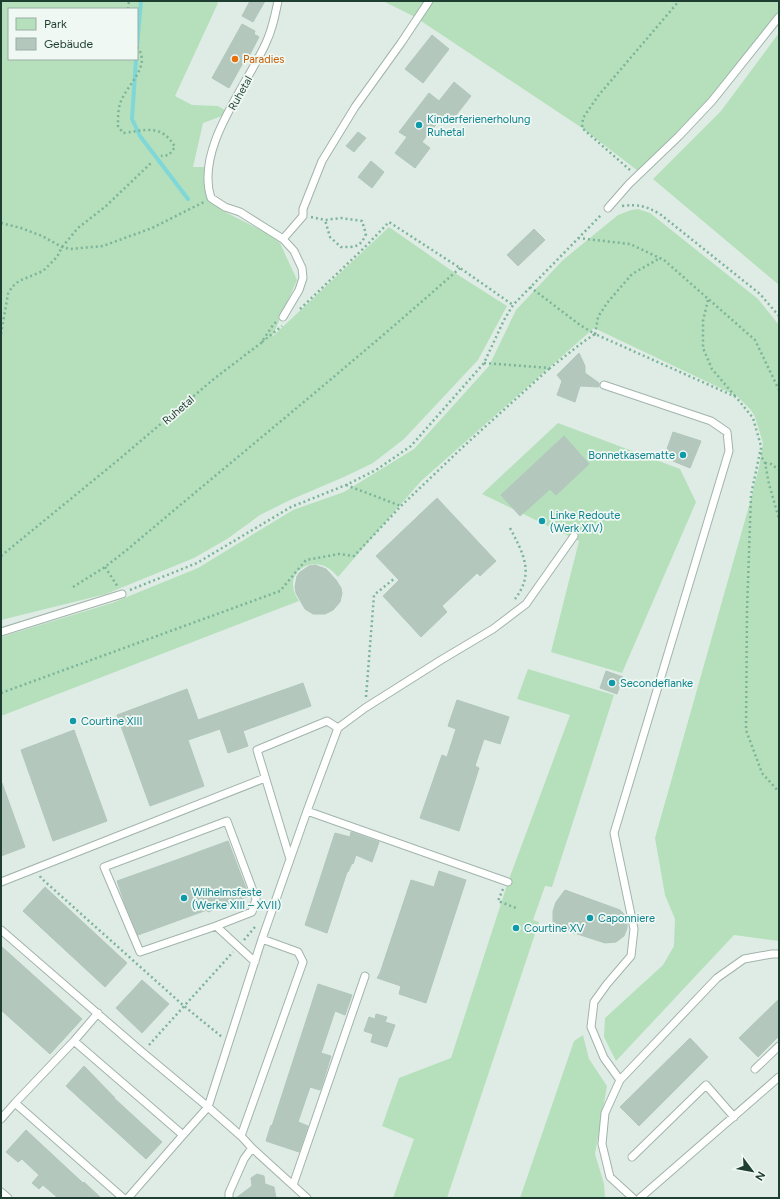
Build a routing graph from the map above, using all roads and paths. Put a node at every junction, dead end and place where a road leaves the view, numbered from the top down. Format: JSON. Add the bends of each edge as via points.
{"nodes":[{"id":1,"x":278,"y":1,"type":"edge"},
{"id":2,"x":429,"y":1,"type":"edge"},
{"id":3,"x":679,"y":1,"type":"edge"},
{"id":4,"x":779,"y":17,"type":"edge"},
{"id":5,"x":138,"y":48,"type":"edge"},
{"id":6,"x":161,"y":156,"type":"dead end"},
{"id":7,"x":151,"y":163,"type":"dead end"},
{"id":8,"x":636,"y":176,"type":"junction"},
{"id":9,"x":211,"y":198,"type":"junction"},
{"id":10,"x":608,"y":208,"type":"junction"},
{"id":11,"x":302,"y":216,"type":"junction"},
{"id":12,"x":325,"y":220,"type":"junction"},
{"id":13,"x":1,"y":223,"type":"edge"},
{"id":14,"x":578,"y":238,"type":"junction"},
{"id":15,"x":283,"y":239,"type":"junction"},
{"id":16,"x":363,"y":242,"type":"junction"},
{"id":17,"x":62,"y":247,"type":"junction"},
{"id":18,"x":365,"y":247,"type":"junction"},
{"id":19,"x":660,"y":258,"type":"junction"},
{"id":20,"x":460,"y":268,"type":"junction"},
{"id":21,"x":530,"y":287,"type":"junction"},
{"id":22,"x":708,"y":299,"type":"junction"},
{"id":23,"x":513,"y":305,"type":"junction"},
{"id":24,"x":295,"y":314,"type":"dead end"},
{"id":25,"x":283,"y":316,"type":"joint"},
{"id":26,"x":779,"y":316,"type":"edge"},
{"id":27,"x":284,"y":324,"type":"dead end"},
{"id":28,"x":273,"y":325,"type":"junction"},
{"id":29,"x":278,"y":330,"type":"junction"},
{"id":30,"x":1,"y":334,"type":"edge"},
{"id":31,"x":261,"y":343,"type":"junction"},
{"id":32,"x":550,"y":368,"type":"dead end"},
{"id":33,"x":604,"y":386,"type":"dead end"},
{"id":34,"x":779,"y":390,"type":"edge"},
{"id":35,"x":736,"y":397,"type":"dead end"},
{"id":36,"x":761,"y":446,"type":"dead end"},
{"id":37,"x":765,"y":463,"type":"dead end"},
{"id":38,"x":779,"y":470,"type":"edge"},
{"id":39,"x":346,"y":485,"type":"junction"},
{"id":40,"x":401,"y":506,"type":"junction"},
{"id":41,"x":510,"y":528,"type":"dead end"},
{"id":42,"x":574,"y":536,"type":"dead end"},
{"id":43,"x":1,"y":556,"type":"edge"},
{"id":44,"x":105,"y":567,"type":"junction"},
{"id":45,"x":395,"y":578,"type":"dead end"},
{"id":46,"x":113,"y":579,"type":"dead end"},
{"id":47,"x":73,"y":587,"type":"dead end"},
{"id":48,"x":122,"y":594,"type":"joint"},
{"id":49,"x":515,"y":599,"type":"dead end"},
{"id":50,"x":1,"y":632,"type":"edge"},
{"id":51,"x":1,"y":694,"type":"edge"},
{"id":52,"x":365,"y":708,"type":"junction"},
{"id":53,"x":338,"y":728,"type":"junction"},
{"id":54,"x":266,"y":778,"type":"junction"},
{"id":55,"x":779,"y":792,"type":"edge"},
{"id":56,"x":307,"y":811,"type":"junction"},
{"id":57,"x":290,"y":860,"type":"junction"},
{"id":58,"x":36,"y":868,"type":"junction"},
{"id":59,"x":1,"y":882,"type":"edge"},
{"id":60,"x":506,"y":882,"type":"joint"},
{"id":61,"x":516,"y":908,"type":"dead end"},
{"id":62,"x":258,"y":924,"type":"dead end"},
{"id":63,"x":216,"y":926,"type":"junction"},
{"id":64,"x":1,"y":930,"type":"edge"},
{"id":65,"x":262,"y":939,"type":"junction"},
{"id":66,"x":238,"y":946,"type":"junction"},
{"id":67,"x":779,"y":954,"type":"edge"},
{"id":68,"x":255,"y":962,"type":"junction"},
{"id":69,"x":365,"y":976,"type":"dead end"},
{"id":70,"x":184,"y":1006,"type":"junction"},
{"id":71,"x":98,"y":1013,"type":"junction"},
{"id":72,"x":74,"y":1041,"type":"junction"},
{"id":73,"x":228,"y":1042,"type":"junction"},
{"id":74,"x":779,"y":1046,"type":"edge"},
{"id":75,"x":142,"y":1052,"type":"junction"},
{"id":76,"x":754,"y":1069,"type":"dead end"},
{"id":77,"x":779,"y":1077,"type":"edge"},
{"id":78,"x":620,"y":1080,"type":"junction"},
{"id":79,"x":15,"y":1103,"type":"junction"},
{"id":80,"x":208,"y":1107,"type":"junction"},
{"id":81,"x":734,"y":1116,"type":"junction"},
{"id":82,"x":1,"y":1119,"type":"edge"},
{"id":83,"x":183,"y":1135,"type":"junction"},
{"id":84,"x":241,"y":1136,"type":"junction"},
{"id":85,"x":252,"y":1148,"type":"junction"},
{"id":86,"x":632,"y":1157,"type":"dead end"},
{"id":87,"x":293,"y":1185,"type":"junction"},
{"id":88,"x":1,"y":1192,"type":"edge"},
{"id":89,"x":8,"y":1198,"type":"edge"},
{"id":90,"x":123,"y":1198,"type":"edge"},
{"id":91,"x":128,"y":1198,"type":"edge"},
{"id":92,"x":229,"y":1198,"type":"edge"},
{"id":93,"x":307,"y":1198,"type":"edge"},
{"id":94,"x":633,"y":1198,"type":"edge"},
{"id":95,"x":640,"y":1198,"type":"edge"}],
"edges":[{"from":1,"to":9,"type":"lane","name":"Ruhetal","via":[[273,26],[265,45],[228,113],[212,150],[208,167]]},
{"from":2,"to":11,"type":"lane","via":[[355,107],[322,161]]},
{"from":3,"to":8,"type":"path","via":[[582,118],[582,128]]},
{"from":4,"to":8,"type":"lane","via":[[712,101]]},
{"from":5,"to":6,"type":"path","via":[[142,61],[120,104],[118,126],[123,133],[157,130],[170,139],[175,147],[169,155]]},
{"from":7,"to":17,"type":"path","via":[[106,206],[78,228]]},
{"from":8,"to":10,"type":"lane"},
{"from":9,"to":15,"type":"lane","via":[[225,208],[240,212]]},
{"from":9,"to":17,"type":"path","via":[[152,228],[102,246],[70,249]]},
{"from":10,"to":14,"type":"path"},
{"from":10,"to":26,"type":"path","via":[[630,205],[651,208],[760,294]]},
{"from":11,"to":12,"type":"path"},
{"from":11,"to":15,"type":"lane"},
{"from":12,"to":16,"type":"path","via":[[330,237],[341,247],[355,247]]},
{"from":12,"to":16,"type":"path","via":[[341,218],[362,222],[366,234]]},
{"from":13,"to":17,"type":"path","via":[[42,236]]},
{"from":14,"to":19,"type":"path","via":[[630,244]]},
{"from":14,"to":21,"type":"path"},
{"from":15,"to":25,"type":"lane","via":[[299,258],[303,278],[299,290]]},
{"from":16,"to":18,"type":"path"},
{"from":17,"to":30,"type":"path","via":[[57,257],[43,270],[12,287],[8,294]]},
{"from":18,"to":20,"type":"path","via":[[390,222]]},
{"from":18,"to":24,"type":"path"},
{"from":19,"to":21,"type":"path","via":[[632,274],[607,303],[598,317],[595,334]]},
{"from":19,"to":22,"type":"path"},
{"from":20,"to":23,"type":"path"},
{"from":20,"to":44,"type":"path","via":[[389,331]]},
{"from":21,"to":23,"type":"path"},
{"from":22,"to":34,"type":"path","via":[[755,340]]},
{"from":22,"to":35,"type":"path","via":[[703,322],[703,348],[712,369]]},
{"from":23,"to":39,"type":"path","via":[[484,362],[411,446],[376,470]]},
{"from":25,"to":28,"type":"path","name":"Ruhetal"},
{"from":27,"to":29,"type":"path"},
{"from":28,"to":29,"type":"path"},
{"from":28,"to":31,"type":"path","name":"Ruhetal"},
{"from":29,"to":31,"type":"path"},
{"from":31,"to":43,"type":"path","name":"Ruhetal","via":[[215,378]]},
{"from":32,"to":40,"type":"path"},
{"from":33,"to":78,"type":"lane","via":[[711,421],[727,432],[729,451],[614,833],[634,929],[631,956],[594,1002],[591,1027],[604,1058]]},
{"from":36,"to":55,"type":"path","via":[[751,495],[746,730],[762,773]]},
{"from":37,"to":38,"type":"path"},
{"from":39,"to":40,"type":"path"},
{"from":39,"to":48,"type":"path","via":[[291,507],[198,562]]},
{"from":40,"to":51,"type":"path","via":[[354,556],[338,554],[306,560],[280,591]]},
{"from":41,"to":49,"type":"path","via":[[522,551],[527,574],[520,594]]},
{"from":42,"to":52,"type":"lane","via":[[526,604],[493,629]]},
{"from":44,"to":46,"type":"path"},
{"from":44,"to":47,"type":"path"},
{"from":45,"to":52,"type":"path","via":[[374,595]]},
{"from":48,"to":50,"type":"lane"},
{"from":52,"to":53,"type":"lane"},
{"from":53,"to":54,"type":"lane","via":[[327,721],[257,750]]},
{"from":53,"to":56,"type":"lane"},
{"from":54,"to":57,"type":"lane"},
{"from":54,"to":58,"type":"lane"},
{"from":56,"to":57,"type":"lane"},
{"from":56,"to":60,"type":"lane"},
{"from":57,"to":65,"type":"lane"},
{"from":58,"to":59,"type":"lane"},
{"from":58,"to":70,"type":"path","via":[[41,878]]},
{"from":60,"to":61,"type":"path","via":[[498,901]]},
{"from":62,"to":66,"type":"path"},
{"from":63,"to":63,"type":"lane","via":[[140,952],[104,867],[227,821],[256,899],[252,912]]},
{"from":63,"to":66,"type":"lane"},
{"from":64,"to":71,"type":"lane"},
{"from":65,"to":68,"type":"lane"},
{"from":65,"to":84,"type":"lane","via":[[298,952],[304,962]]},
{"from":66,"to":68,"type":"lane"},
{"from":66,"to":70,"type":"path"},
{"from":67,"to":78,"type":"lane","via":[[744,959],[717,978]]},
{"from":68,"to":73,"type":"lane"},
{"from":69,"to":87,"type":"lane"},
{"from":70,"to":73,"type":"path"},
{"from":70,"to":75,"type":"path"},
{"from":71,"to":72,"type":"lane"},
{"from":71,"to":75,"type":"lane"},
{"from":72,"to":79,"type":"lane"},
{"from":72,"to":83,"type":"lane"},
{"from":73,"to":80,"type":"lane"},
{"from":74,"to":76,"type":"lane"},
{"from":75,"to":80,"type":"lane"},
{"from":77,"to":81,"type":"lane"},
{"from":78,"to":94,"type":"lane","via":[[605,1113],[602,1144],[610,1177]]},
{"from":79,"to":82,"type":"lane"},
{"from":79,"to":90,"type":"lane"},
{"from":80,"to":83,"type":"lane"},
{"from":80,"to":84,"type":"lane"},
{"from":81,"to":86,"type":"lane","via":[[706,1085]]},
{"from":81,"to":95,"type":"lane"},
{"from":83,"to":91,"type":"lane"},
{"from":84,"to":85,"type":"lane"},
{"from":85,"to":87,"type":"lane"},
{"from":85,"to":92,"type":"lane","via":[[244,1159]]},
{"from":87,"to":93,"type":"lane"},
{"from":88,"to":89,"type":"lane"}]}
